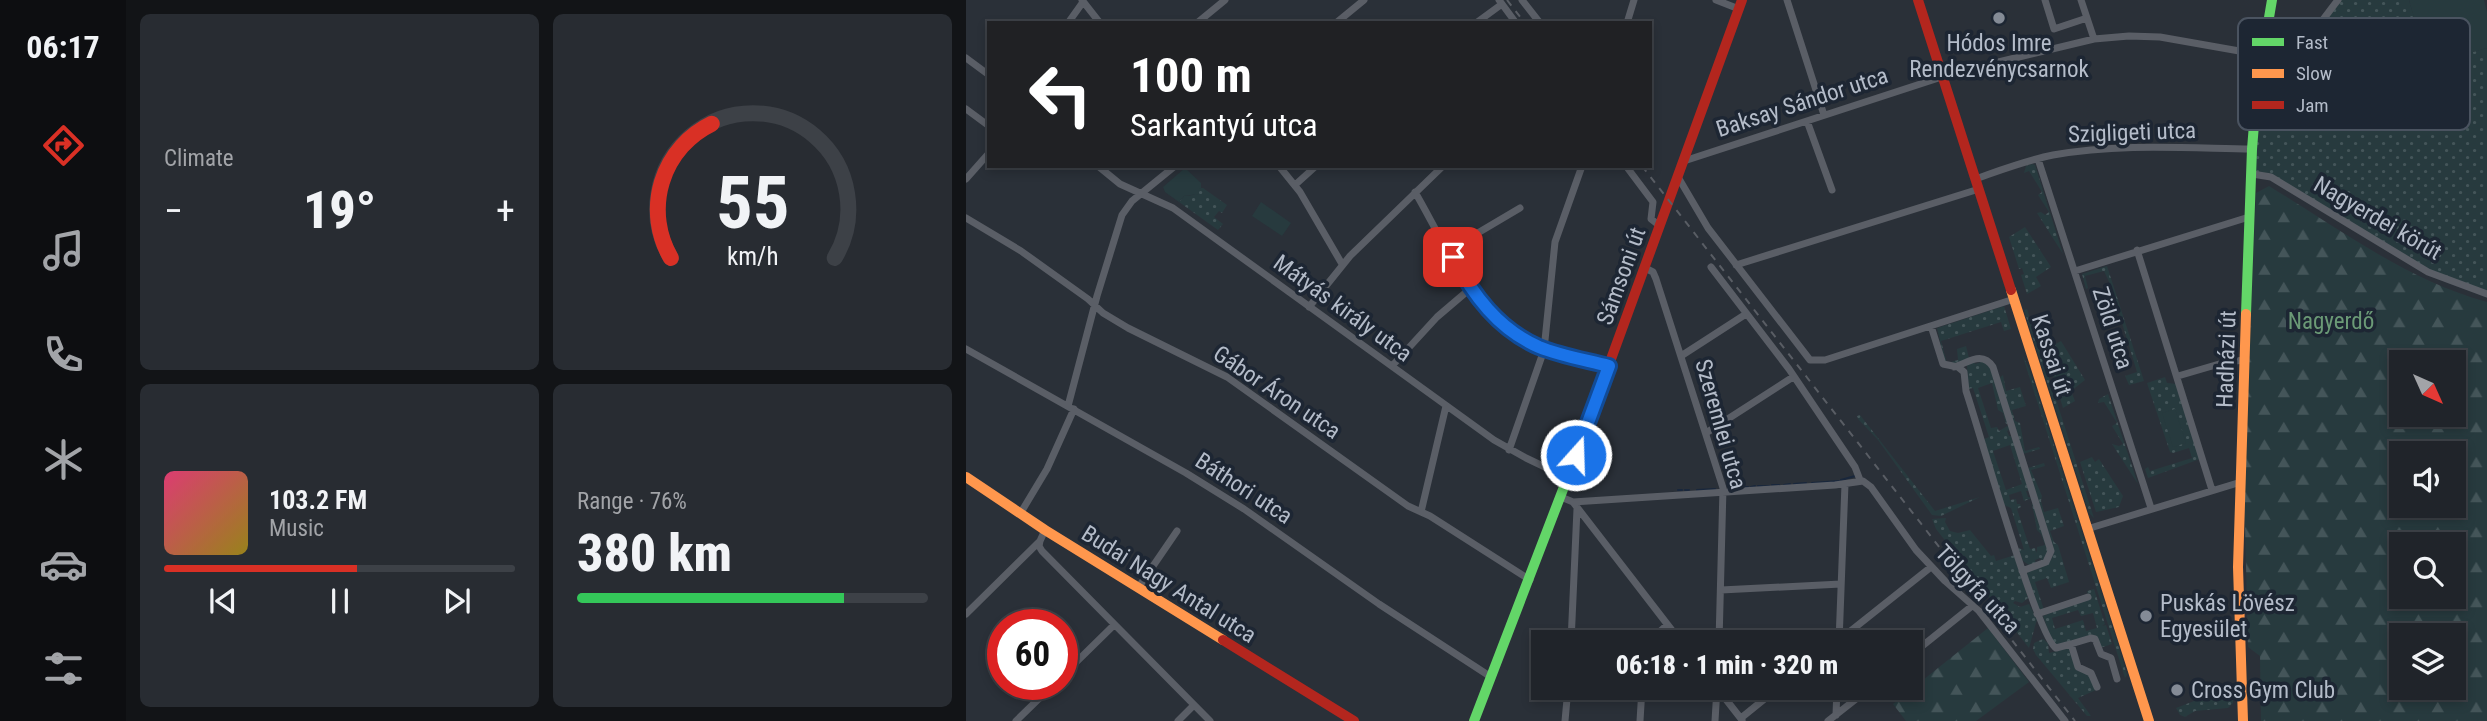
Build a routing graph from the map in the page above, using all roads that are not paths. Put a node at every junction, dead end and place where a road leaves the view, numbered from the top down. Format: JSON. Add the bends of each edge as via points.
{"nodes":[{"id":1,"x":1225,"y":0,"type":"edge"},
{"id":2,"x":1364,"y":0,"type":"edge"},
{"id":3,"x":1522,"y":0,"type":"edge"},
{"id":4,"x":1634,"y":0,"type":"edge"},
{"id":5,"x":1716,"y":0,"type":"edge"},
{"id":6,"x":1787,"y":0,"type":"edge"},
{"id":7,"x":1918,"y":0,"type":"edge"},
{"id":8,"x":2045,"y":0,"type":"edge"},
{"id":9,"x":2081,"y":0,"type":"edge"},
{"id":10,"x":2272,"y":0,"type":"edge"},
{"id":11,"x":2338,"y":0,"type":"edge"},
{"id":12,"x":1083,"y":1,"type":"edge"},
{"id":13,"x":1500,"y":2,"type":"edge"},
{"id":14,"x":1741,"y":4,"type":"edge"},
{"id":15,"x":2269,"y":18,"type":"edge"},
{"id":16,"x":2323,"y":18,"type":"edge"},
{"id":17,"x":2087,"y":19,"type":"junction"},
{"id":18,"x":1069,"y":21,"type":"edge"},
{"id":19,"x":1098,"y":21,"type":"edge"},
{"id":20,"x":1199,"y":21,"type":"edge"},
{"id":21,"x":1338,"y":21,"type":"edge"},
{"id":22,"x":1478,"y":21,"type":"edge"},
{"id":23,"x":1515,"y":21,"type":"edge"},
{"id":24,"x":1538,"y":21,"type":"edge"},
{"id":25,"x":1628,"y":21,"type":"edge"},
{"id":26,"x":2094,"y":39,"type":"junction"},
{"id":27,"x":2238,"y":51,"type":"edge"},
{"id":28,"x":966,"y":58,"type":"edge"},
{"id":29,"x":987,"y":74,"type":"edge"},
{"id":30,"x":1942,"y":76,"type":"junction"},
{"id":31,"x":966,"y":109,"type":"edge"},
{"id":32,"x":1824,"y":115,"type":"junction"},
{"id":33,"x":1807,"y":121,"type":"junction"},
{"id":34,"x":987,"y":125,"type":"edge"},
{"id":35,"x":2253,"y":130,"type":"edge"},
{"id":36,"x":2252,"y":149,"type":"junction"},
{"id":37,"x":987,"y":155,"type":"edge"},
{"id":38,"x":2038,"y":159,"type":"junction"},
{"id":39,"x":1684,"y":161,"type":"junction"},
{"id":40,"x":1100,"y":168,"type":"edge"},
{"id":41,"x":1173,"y":168,"type":"edge"},
{"id":42,"x":1281,"y":168,"type":"edge"},
{"id":43,"x":1314,"y":168,"type":"edge"},
{"id":44,"x":1441,"y":168,"type":"edge"},
{"id":45,"x":1581,"y":168,"type":"edge"},
{"id":46,"x":1628,"y":168,"type":"edge"},
{"id":47,"x":2252,"y":174,"type":"junction"},
{"id":48,"x":1678,"y":177,"type":"junction"},
{"id":49,"x":966,"y":179,"type":"edge"},
{"id":50,"x":1977,"y":184,"type":"junction"},
{"id":51,"x":1296,"y":185,"type":"junction"},
{"id":52,"x":1832,"y":190,"type":"dead end"},
{"id":53,"x":1415,"y":192,"type":"junction"},
{"id":54,"x":1142,"y":194,"type":"junction"},
{"id":55,"x":1520,"y":208,"type":"dead end"},
{"id":56,"x":2249,"y":217,"type":"junction"},
{"id":57,"x":966,"y":218,"type":"edge"},
{"id":58,"x":1660,"y":226,"type":"junction"},
{"id":59,"x":1449,"y":250,"type":"junction"},
{"id":60,"x":2137,"y":250,"type":"junction"},
{"id":61,"x":1342,"y":264,"type":"junction"},
{"id":62,"x":1736,"y":265,"type":"junction"},
{"id":63,"x":1711,"y":267,"type":"dead end"},
{"id":64,"x":1644,"y":268,"type":"junction"},
{"id":65,"x":2075,"y":271,"type":"junction"},
{"id":66,"x":1471,"y":289,"type":"junction"},
{"id":67,"x":2487,"y":294,"type":"edge"},
{"id":68,"x":2014,"y":299,"type":"junction"},
{"id":69,"x":1094,"y":307,"type":"junction"},
{"id":70,"x":1309,"y":307,"type":"junction"},
{"id":71,"x":1746,"y":314,"type":"junction"},
{"id":72,"x":1931,"y":326,"type":"junction"},
{"id":73,"x":966,"y":349,"type":"edge"},
{"id":74,"x":1544,"y":349,"type":"junction"},
{"id":75,"x":1681,"y":356,"type":"junction"},
{"id":76,"x":2245,"y":360,"type":"junction"},
{"id":77,"x":1392,"y":366,"type":"junction"},
{"id":78,"x":1609,"y":366,"type":"junction"},
{"id":79,"x":1953,"y":367,"type":"junction"},
{"id":80,"x":2178,"y":376,"type":"junction"},
{"id":81,"x":1793,"y":377,"type":"junction"},
{"id":82,"x":1447,"y":406,"type":"junction"},
{"id":83,"x":1071,"y":407,"type":"junction"},
{"id":84,"x":1706,"y":433,"type":"junction"},
{"id":85,"x":1509,"y":450,"type":"junction"},
{"id":86,"x":966,"y":477,"type":"edge"},
{"id":87,"x":1568,"y":478,"type":"junction"},
{"id":88,"x":1862,"y":481,"type":"junction"},
{"id":89,"x":2241,"y":482,"type":"junction"},
{"id":90,"x":1845,"y":484,"type":"junction"},
{"id":91,"x":2212,"y":490,"type":"junction"},
{"id":92,"x":1723,"y":492,"type":"junction"},
{"id":93,"x":1561,"y":497,"type":"junction"},
{"id":94,"x":1575,"y":505,"type":"junction"},
{"id":95,"x":2151,"y":508,"type":"junction"},
{"id":96,"x":1421,"y":512,"type":"junction"},
{"id":97,"x":1020,"y":514,"type":"junction"},
{"id":98,"x":2087,"y":529,"type":"junction"},
{"id":99,"x":1045,"y":530,"type":"junction"},
{"id":100,"x":1177,"y":531,"type":"dead end"},
{"id":101,"x":1040,"y":541,"type":"junction"},
{"id":102,"x":1931,"y":567,"type":"junction"},
{"id":103,"x":2022,"y":571,"type":"junction"},
{"id":104,"x":1530,"y":580,"type":"junction"},
{"id":105,"x":1841,"y":584,"type":"junction"},
{"id":106,"x":1138,"y":588,"type":"junction"},
{"id":107,"x":1721,"y":590,"type":"junction"},
{"id":108,"x":2088,"y":597,"type":"dead end"},
{"id":109,"x":1972,"y":606,"type":"junction"},
{"id":110,"x":966,"y":614,"type":"edge"},
{"id":111,"x":2037,"y":614,"type":"junction"},
{"id":112,"x":1114,"y":625,"type":"junction"},
{"id":113,"x":1667,"y":625,"type":"junction"},
{"id":114,"x":1571,"y":630,"type":"edge"},
{"id":115,"x":1661,"y":630,"type":"edge"},
{"id":116,"x":1671,"y":630,"type":"edge"},
{"id":117,"x":1719,"y":630,"type":"edge"},
{"id":118,"x":1839,"y":630,"type":"edge"},
{"id":119,"x":1853,"y":630,"type":"edge"},
{"id":120,"x":2071,"y":644,"type":"junction"},
{"id":121,"x":1923,"y":645,"type":"edge"},
{"id":122,"x":1078,"y":660,"type":"edge"},
{"id":123,"x":1491,"y":677,"type":"junction"},
{"id":124,"x":2118,"y":679,"type":"dead end"},
{"id":125,"x":2097,"y":688,"type":"dead end"},
{"id":126,"x":1038,"y":700,"type":"edge"},
{"id":127,"x":1567,"y":700,"type":"edge"},
{"id":128,"x":1641,"y":700,"type":"edge"},
{"id":129,"x":1717,"y":700,"type":"edge"},
{"id":130,"x":1726,"y":700,"type":"edge"},
{"id":131,"x":1764,"y":700,"type":"edge"},
{"id":132,"x":1837,"y":700,"type":"edge"},
{"id":133,"x":1855,"y":700,"type":"edge"},
{"id":134,"x":1194,"y":705,"type":"junction"},
{"id":135,"x":1836,"y":715,"type":"junction"},
{"id":136,"x":1742,"y":720,"type":"edge"},
{"id":137,"x":1016,"y":721,"type":"edge"},
{"id":138,"x":1178,"y":721,"type":"edge"},
{"id":139,"x":1210,"y":721,"type":"edge"},
{"id":140,"x":1354,"y":721,"type":"edge"},
{"id":141,"x":1474,"y":721,"type":"edge"},
{"id":142,"x":1565,"y":721,"type":"edge"},
{"id":143,"x":1640,"y":721,"type":"edge"},
{"id":144,"x":1716,"y":721,"type":"edge"},
{"id":145,"x":1828,"y":721,"type":"edge"},
{"id":146,"x":2064,"y":721,"type":"edge"},
{"id":147,"x":2149,"y":721,"type":"edge"},
{"id":148,"x":2243,"y":721,"type":"edge"}],
"edges":[{"from":1,"to":20,"type":"street"},
{"from":2,"to":21,"type":"street"},
{"from":3,"to":24,"type":"street"},
{"from":4,"to":25,"type":"street"},
{"from":5,"to":14,"type":"street"},
{"from":6,"to":32,"type":"street"},
{"from":7,"to":30,"type":"main road","name":"Kassai út"},
{"from":8,"to":17,"type":"street","via":[[2054,29]]},
{"from":9,"to":17,"type":"street"},
{"from":10,"to":15,"type":"main road","name":"Hadházi út"},
{"from":11,"to":16,"type":"street"},
{"from":12,"to":18,"type":"street"},
{"from":12,"to":19,"type":"street"},
{"from":13,"to":22,"type":"street"},
{"from":13,"to":23,"type":"street"},
{"from":14,"to":39,"type":"main road","name":"Sámsoni út"},
{"from":17,"to":26,"type":"street"},
{"from":26,"to":27,"type":"street","name":"Baksay Sándor utca","via":[[2160,37]]},
{"from":26,"to":30,"type":"street","name":"Baksay Sándor utca"},
{"from":28,"to":29,"type":"street"},
{"from":30,"to":32,"type":"street","name":"Baksay Sándor utca"},
{"from":30,"to":50,"type":"main road","name":"Kassai út"},
{"from":31,"to":34,"type":"street"},
{"from":32,"to":33,"type":"street","name":"Baksay Sándor utca"},
{"from":33,"to":39,"type":"street","name":"Baksay Sándor utca"},
{"from":33,"to":52,"type":"street"},
{"from":35,"to":36,"type":"main road","name":"Hadházi út"},
{"from":36,"to":38,"type":"street","name":"Szigligeti utca","via":[[2137,146]]},
{"from":36,"to":47,"type":"main road","name":"Hadházi út"},
{"from":37,"to":49,"type":"street"},
{"from":38,"to":50,"type":"street","name":"Szigligeti utca"},
{"from":38,"to":65,"type":"street","name":"Zöld utca"},
{"from":39,"to":48,"type":"main road","name":"Sámsoni út"},
{"from":40,"to":54,"type":"street","name":"Mátyás király utca","via":[[1119,184]]},
{"from":41,"to":54,"type":"street"},
{"from":42,"to":51,"type":"street"},
{"from":43,"to":51,"type":"street"},
{"from":44,"to":53,"type":"street"},
{"from":45,"to":74,"type":"street","via":[[1555,242]]},
{"from":46,"to":58,"type":"street","via":[[1653,202],[1651,219]]},
{"from":47,"to":56,"type":"main road","name":"Hadházi út"},
{"from":47,"to":67,"type":"street","name":"Nagyerdei körút","via":[[2271,177],[2428,272]]},
{"from":48,"to":58,"type":"main road","name":"Sámsoni út"},
{"from":48,"to":62,"type":"street","via":[[1708,229]]},
{"from":50,"to":62,"type":"street","name":"Szigligeti utca"},
{"from":50,"to":68,"type":"main road","name":"Kassai út"},
{"from":51,"to":61,"type":"street"},
{"from":53,"to":59,"type":"street"},
{"from":53,"to":61,"type":"street"},
{"from":54,"to":69,"type":"street","via":[[1122,215]]},
{"from":54,"to":70,"type":"street","name":"Mátyás király utca","via":[[1173,208]]},
{"from":55,"to":59,"type":"street"},
{"from":56,"to":60,"type":"street"},
{"from":56,"to":76,"type":"main road","name":"Hadházi út"},
{"from":57,"to":69,"type":"street","name":"Gábor Áron utca","via":[[1021,251]]},
{"from":58,"to":64,"type":"main road","name":"Sámsoni út"},
{"from":59,"to":66,"type":"street"},
{"from":60,"to":65,"type":"street"},
{"from":60,"to":80,"type":"street"},
{"from":61,"to":70,"type":"street"},
{"from":62,"to":72,"type":"street","via":[[1810,360],[1823,360]]},
{"from":63,"to":71,"type":"street","name":"Tölgyfa utca"},
{"from":64,"to":75,"type":"street","name":"Szeremlei utca","via":[[1654,274]]},
{"from":64,"to":78,"type":"main road","name":"Sámsoni út"},
{"from":65,"to":95,"type":"street","name":"Zöld utca"},
{"from":66,"to":74,"type":"street","via":[[1499,321]]},
{"from":66,"to":77,"type":"street","via":[[1437,317]]},
{"from":68,"to":72,"type":"street"},
{"from":68,"to":98,"type":"main road","name":"Kassai út"},
{"from":69,"to":83,"type":"street"},
{"from":69,"to":96,"type":"street","name":"Gábor Áron utca","via":[[1214,370]]},
{"from":70,"to":77,"type":"street","name":"Mátyás király utca"},
{"from":71,"to":75,"type":"street"},
{"from":71,"to":81,"type":"street","name":"Tölgyfa utca"},
{"from":72,"to":79,"type":"street","via":[[1942,363]]},
{"from":73,"to":83,"type":"street","name":"Báthori utca"},
{"from":74,"to":78,"type":"street"},
{"from":74,"to":85,"type":"street"},
{"from":75,"to":84,"type":"street","name":"Szeremlei utca"},
{"from":76,"to":80,"type":"street"},
{"from":76,"to":89,"type":"main road","name":"Hadházi út"},
{"from":77,"to":82,"type":"street","name":"Mátyás király utca"},
{"from":78,"to":87,"type":"main road","name":"Sámsoni út"},
{"from":79,"to":103,"type":"street","via":[[1964,374]]},
{"from":79,"to":103,"type":"street","via":[[1981,358],[1993,367],[2051,551],[2046,562]]},
{"from":80,"to":91,"type":"street"},
{"from":81,"to":84,"type":"street"},
{"from":81,"to":88,"type":"street","name":"Tölgyfa utca"},
{"from":82,"to":85,"type":"street","name":"Mátyás király utca"},
{"from":82,"to":96,"type":"street"},
{"from":83,"to":97,"type":"street","via":[[1056,450]]},
{"from":83,"to":123,"type":"street","name":"Báthori utca","via":[[1244,509]]},
{"from":84,"to":92,"type":"street","name":"Szeremlei utca"},
{"from":85,"to":87,"type":"street","name":"Mátyás király utca"},
{"from":86,"to":97,"type":"main road","name":"Budai Nagy Antal utca"},
{"from":87,"to":93,"type":"main road","name":"Sámsoni út"},
{"from":88,"to":90,"type":"street"},
{"from":88,"to":102,"type":"street","name":"Tölgyfa utca"},
{"from":89,"to":91,"type":"street"},
{"from":89,"to":148,"type":"main road","name":"Hadházi út","via":[[2238,567]]},
{"from":90,"to":92,"type":"street"},
{"from":90,"to":105,"type":"street"},
{"from":91,"to":95,"type":"street"},
{"from":92,"to":94,"type":"street"},
{"from":92,"to":107,"type":"street","name":"Szeremlei utca"},
{"from":93,"to":94,"type":"street"},
{"from":93,"to":104,"type":"main road","name":"Sámsoni út"},
{"from":94,"to":113,"type":"street"},
{"from":94,"to":114,"type":"street"},
{"from":95,"to":98,"type":"street"},
{"from":96,"to":104,"type":"street","name":"Gábor Áron utca"},
{"from":97,"to":99,"type":"main road","name":"Budai Nagy Antal utca"},
{"from":98,"to":147,"type":"main road","name":"Kassai út"},
{"from":99,"to":101,"type":"street"},
{"from":99,"to":106,"type":"main road","name":"Budai Nagy Antal utca"},
{"from":100,"to":106,"type":"street"},
{"from":101,"to":110,"type":"street"},
{"from":101,"to":112,"type":"street","via":[[1042,551]]},
{"from":102,"to":109,"type":"street","name":"Tölgyfa utca"},
{"from":102,"to":119,"type":"street"},
{"from":103,"to":111,"type":"street"},
{"from":104,"to":123,"type":"main road","name":"Sámsoni út"},
{"from":105,"to":107,"type":"street"},
{"from":105,"to":118,"type":"street"},
{"from":106,"to":140,"type":"main road","name":"Budai Nagy Antal utca"},
{"from":107,"to":117,"type":"street","name":"Szeremlei utca"},
{"from":108,"to":111,"type":"street"},
{"from":109,"to":121,"type":"street"},
{"from":109,"to":146,"type":"street","name":"Tölgyfa utca"},
{"from":111,"to":120,"type":"street","via":[[2052,647]]},
{"from":112,"to":122,"type":"street"},
{"from":112,"to":134,"type":"street"},
{"from":113,"to":115,"type":"street"},
{"from":113,"to":116,"type":"street"},
{"from":120,"to":124,"type":"street","via":[[2095,639],[2101,654],[2110,657]]},
{"from":120,"to":125,"type":"street","via":[[2078,667],[2091,673]]},
{"from":123,"to":141,"type":"main road","name":"Sámsoni út"},
{"from":126,"to":137,"type":"street"},
{"from":127,"to":142,"type":"street"},
{"from":128,"to":143,"type":"street"},
{"from":129,"to":144,"type":"street"},
{"from":130,"to":136,"type":"street"},
{"from":131,"to":136,"type":"street"},
{"from":132,"to":135,"type":"street"},
{"from":133,"to":135,"type":"street"},
{"from":134,"to":138,"type":"street"},
{"from":134,"to":139,"type":"street"},
{"from":135,"to":145,"type":"street"}]}
